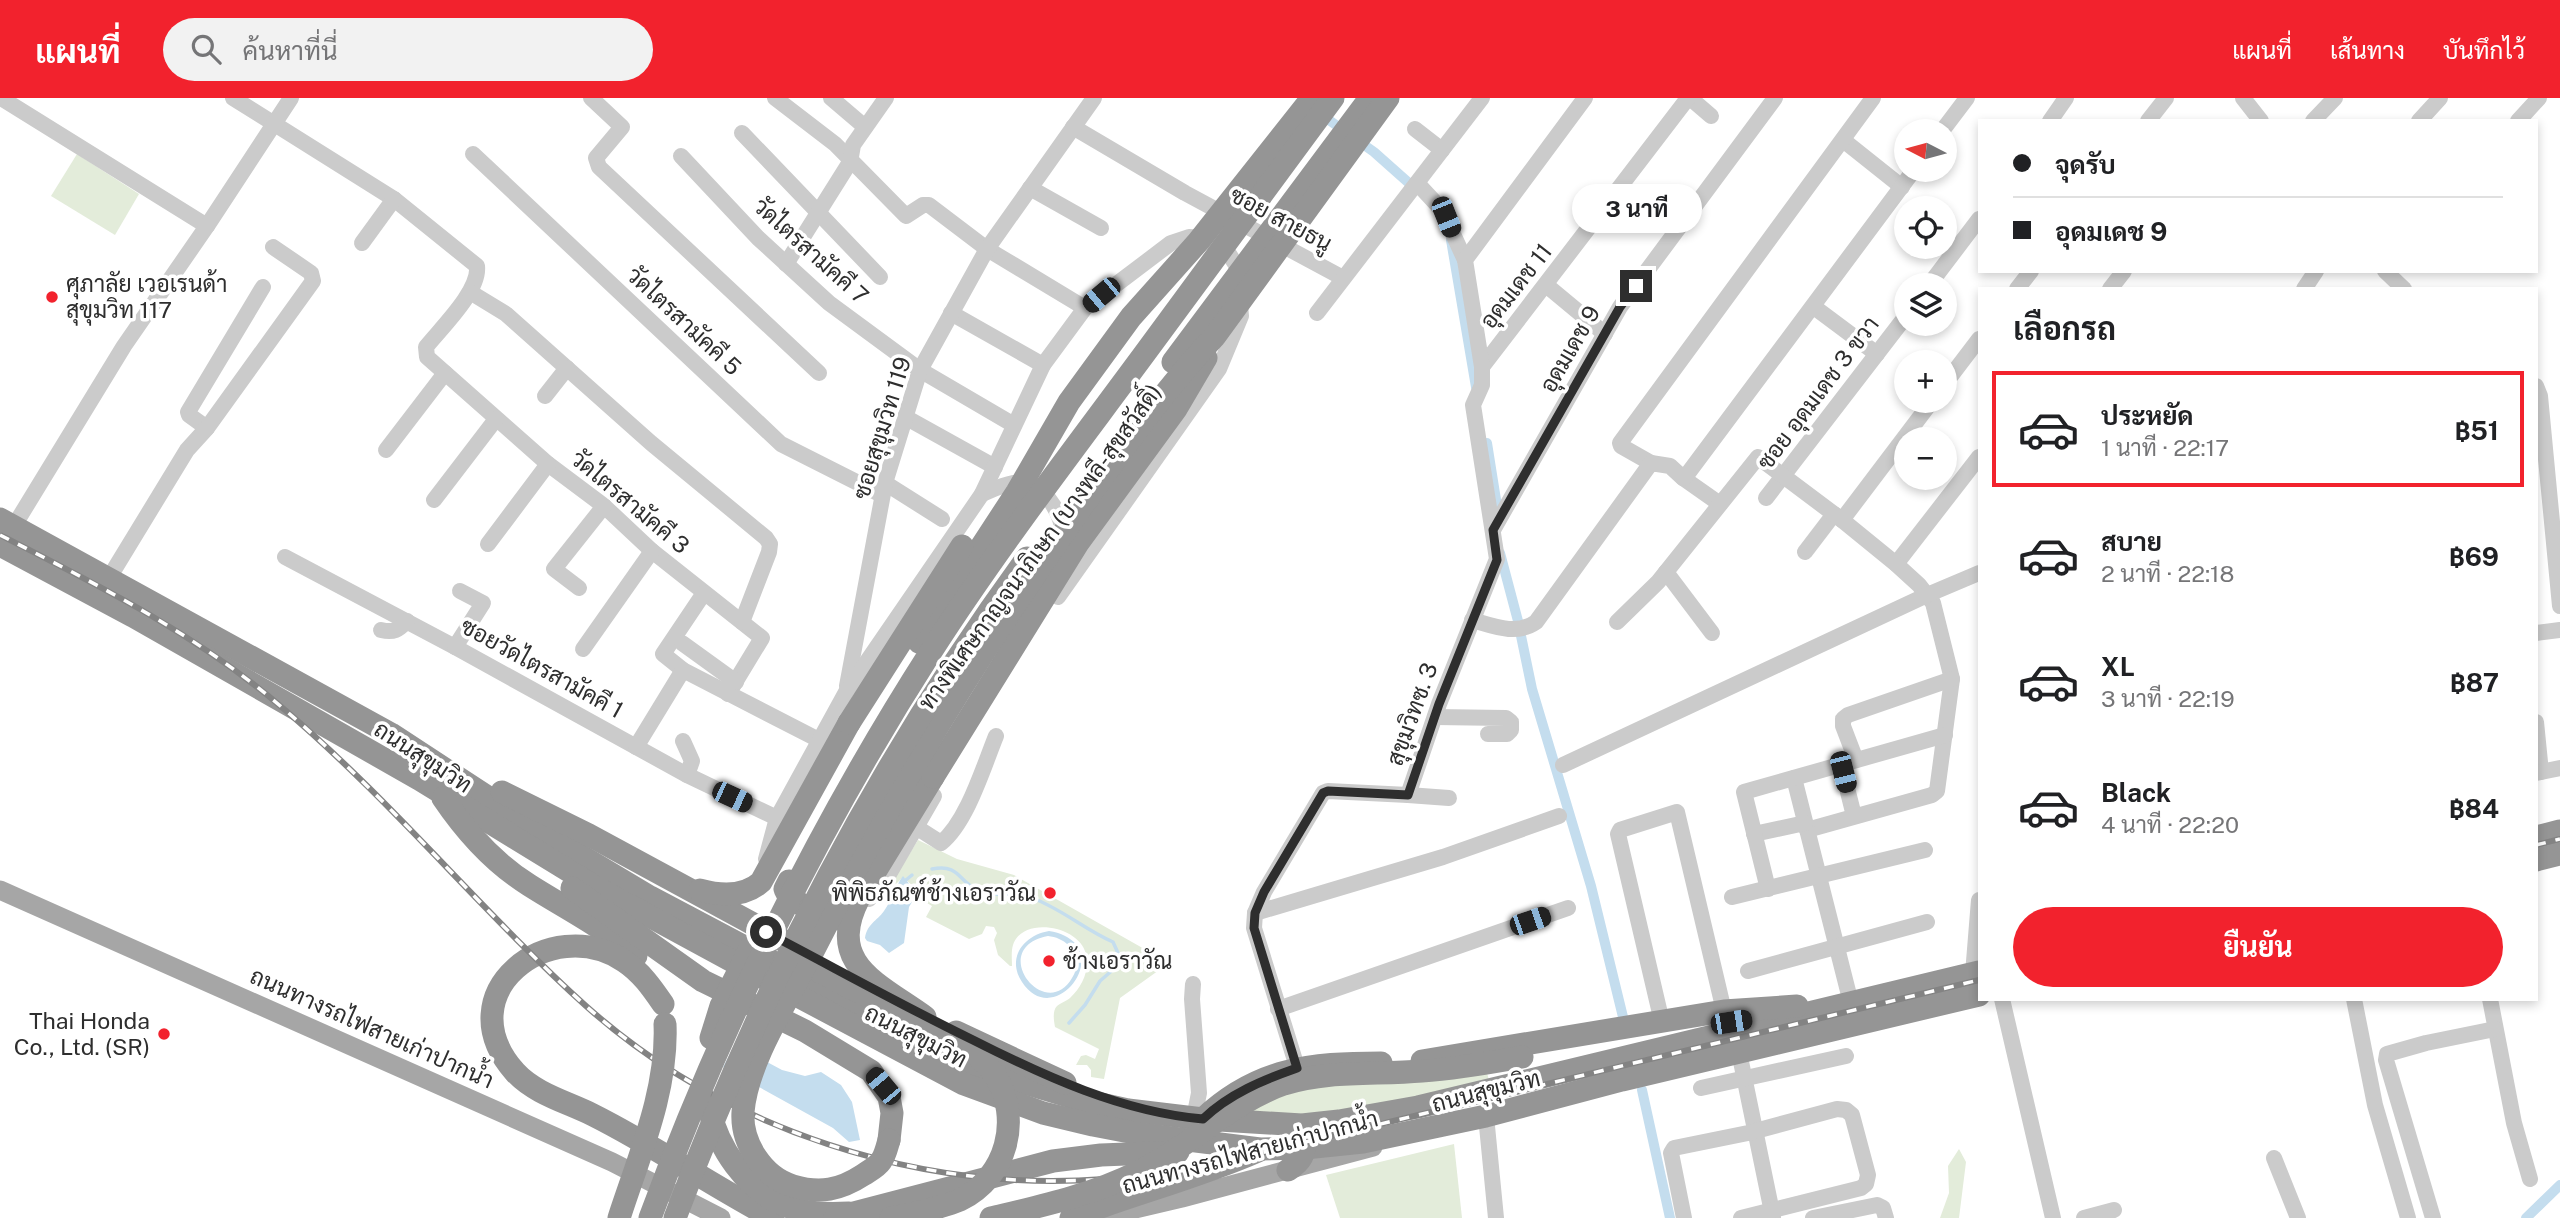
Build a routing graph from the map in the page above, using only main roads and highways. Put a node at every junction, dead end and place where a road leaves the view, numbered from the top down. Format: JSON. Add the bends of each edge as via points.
{"nodes":[{"id":1,"x":1312,"y":98,"type":"edge"},
{"id":2,"x":1333,"y":98,"type":"edge"},
{"id":3,"x":1370,"y":98,"type":"edge"},
{"id":4,"x":1388,"y":98,"type":"edge"},
{"id":5,"x":1215,"y":336,"type":"junction"},
{"id":6,"x":1069,"y":402,"type":"junction"},
{"id":7,"x":7,"y":523,"type":"edge"},
{"id":8,"x":0,"y":545,"type":"edge"},
{"id":9,"x":945,"y":612,"type":"road end"},
{"id":10,"x":213,"y":648,"type":"junction"},
{"id":11,"x":391,"y":734,"type":"junction"},
{"id":12,"x":440,"y":792,"type":"junction"},
{"id":13,"x":524,"y":803,"type":"junction"},
{"id":14,"x":463,"y":807,"type":"junction"},
{"id":15,"x":2560,"y":831,"type":"edge"},
{"id":16,"x":2538,"y":836,"type":"edge"},
{"id":17,"x":2560,"y":854,"type":"edge"},
{"id":18,"x":2538,"y":860,"type":"edge"},
{"id":19,"x":677,"y":884,"type":"junction"},
{"id":20,"x":0,"y":890,"type":"edge"},
{"id":21,"x":850,"y":917,"type":"junction"},
{"id":22,"x":1977,"y":970,"type":"edge"},
{"id":23,"x":1845,"y":1005,"type":"junction"},
{"id":24,"x":1894,"y":1005,"type":"junction"},
{"id":25,"x":664,"y":1014,"type":"junction"},
{"id":26,"x":925,"y":1017,"type":"junction"},
{"id":27,"x":1189,"y":1118,"type":"junction"},
{"id":28,"x":1302,"y":1125,"type":"junction"},
{"id":29,"x":1416,"y":1132,"type":"junction"},
{"id":30,"x":1305,"y":1148,"type":"junction"},
{"id":31,"x":1251,"y":1149,"type":"junction"},
{"id":32,"x":1119,"y":1154,"type":"junction"},
{"id":33,"x":1288,"y":1170,"type":"junction"},
{"id":34,"x":859,"y":1212,"type":"junction"},
{"id":35,"x":1117,"y":1215,"type":"edge"},
{"id":36,"x":717,"y":1217,"type":"edge"},
{"id":37,"x":619,"y":1218,"type":"edge"},
{"id":38,"x":650,"y":1218,"type":"edge"},
{"id":39,"x":675,"y":1218,"type":"edge"},
{"id":40,"x":773,"y":1218,"type":"edge"},
{"id":41,"x":835,"y":1218,"type":"edge"},
{"id":42,"x":891,"y":1218,"type":"edge"},
{"id":43,"x":991,"y":1218,"type":"edge"},
{"id":44,"x":1059,"y":1218,"type":"edge"},
{"id":45,"x":1071,"y":1218,"type":"edge"},
{"id":46,"x":1096,"y":1218,"type":"edge"}],
"edges":[{"from":1,"to":6,"type":"highway","bridge":true,"via":[[1198,242],[1131,317]]},
{"from":2,"to":38,"type":"highway","name":"ทางพิเศษกาญจนาภิเษก (บางพลี-สุขสวัสดิ์)","bridge":true,"via":[[998,553],[932,650],[832,820],[780,920],[705,1080]]},
{"from":3,"to":39,"type":"highway","name":"ทางพิเศษกาญจนาภิเษก (บางพลี-สุขสวัสดิ์)","bridge":true,"via":[[1014,575],[902,744],[852,828],[790,950],[726,1090]]},
{"from":4,"to":5,"type":"highway","bridge":true},
{"from":5,"to":14,"type":"highway","bridge":true,"via":[[1136,431],[965,681],[873,839],[759,1057],[743,1114],[744,1131],[760,1164],[794,1186],[820,1191],[845,1185],[881,1161],[889,1140],[889,1097],[871,1071],[804,1031],[704,981],[684,969]]},
{"from":5,"to":21,"type":"highway","bridge":true,"via":[[1189,389],[1078,542]]},
{"from":6,"to":19,"type":"highway","bridge":true,"via":[[962,547],[849,723],[761,882],[730,894]]},
{"from":6,"to":34,"type":"highway","bridge":true,"via":[[856,749],[733,982],[713,1029],[706,1066],[707,1100],[719,1140],[735,1165],[755,1186],[785,1205],[824,1214]]},
{"from":7,"to":10,"type":"highway","name":"ถนนสุขุมวิท","via":[[109,578]]},
{"from":8,"to":10,"type":"highway","name":"ถนนสุขุมวิท"},
{"from":9,"to":21,"type":"highway","via":[[884,710],[786,886],[787,893],[807,910]]},
{"from":10,"to":11,"type":"highway","name":"ถนนสุขุมวิท"},
{"from":10,"to":12,"type":"highway","name":"ถนนสุขุมวิท"},
{"from":11,"to":13,"type":"highway"},
{"from":11,"to":27,"type":"highway","name":"ถนนสุขุมวิท","via":[[640,891],[928,1044],[985,1071],[1038,1088],[1128,1110]]},
{"from":12,"to":14,"type":"highway","name":"ถนนสุขุมวิท"},
{"from":12,"to":25,"type":"highway","via":[[462,826],[493,856],[636,955],[655,979]]},
{"from":13,"to":19,"type":"highway"},
{"from":13,"to":42,"type":"highway","bridge":true,"via":[[612,860],[968,1048],[985,1063],[1008,1108],[1002,1159],[992,1174],[960,1199]]},
{"from":14,"to":31,"type":"highway","name":"ถนนสุขุมวิท","via":[[643,914],[964,1084],[1043,1113],[1093,1125]]},
{"from":15,"to":16,"type":"highway"},
{"from":17,"to":18,"type":"highway"},
{"from":19,"to":26,"type":"highway"},
{"from":20,"to":36,"type":"main road","name":"ถนนทางรถไฟสายเก่าปากน้ำ","via":[[629,1171]]},
{"from":21,"to":26,"type":"highway","via":[[846,938],[853,959],[872,979]]},
{"from":22,"to":24,"type":"highway","name":"ถนนสุขุมวิท"},
{"from":23,"to":24,"type":"highway","name":"ถนนสุขุมวิท"},
{"from":23,"to":27,"type":"highway","via":[[1724,1011],[1429,1061],[1343,1062],[1297,1068],[1261,1080]]},
{"from":23,"to":28,"type":"highway","name":"ถนนสุขุมวิท","via":[[1418,1107]]},
{"from":23,"to":43,"type":"highway","bridge":true,"via":[[1421,1071],[1314,1076],[1243,1103],[1139,1172],[1071,1198]]},
{"from":24,"to":29,"type":"highway","name":"ถนนสุขุมวิท","via":[[1735,1052]]},
{"from":25,"to":37,"type":"highway","bridge":true,"via":[[663,1073]]},
{"from":25,"to":40,"type":"highway","via":[[646,980],[622,960],[589,948],[555,948],[523,961],[506,979],[492,1007],[493,1035],[512,1068],[530,1085],[593,1115]]},
{"from":26,"to":27,"type":"highway","via":[[1053,1078],[1105,1097]]},
{"from":27,"to":28,"type":"highway","name":"ถนนสุขุมวิท"},
{"from":28,"to":30,"type":"highway"},
{"from":29,"to":30,"type":"highway","name":"ถนนสุขุมวิท"},
{"from":29,"to":33,"type":"main road","name":"ถนนทางรถไฟสายเก่าปากน้ำ"},
{"from":30,"to":31,"type":"highway","name":"ถนนสุขุมวิท"},
{"from":30,"to":33,"type":"highway","via":[[1300,1161]]},
{"from":31,"to":32,"type":"highway"},
{"from":31,"to":45,"type":"highway","via":[[1228,1164]]},
{"from":32,"to":34,"type":"highway","via":[[1053,1161]]},
{"from":32,"to":44,"type":"highway","via":[[1113,1166]]},
{"from":33,"to":35,"type":"main road","name":"ถนนทางรถไฟสายเก่าปากน้ำ"},
{"from":34,"to":41,"type":"highway"},
{"from":35,"to":46,"type":"main road","name":"ถนนทางรถไฟสายเก่าปากน้ำ"}]}
